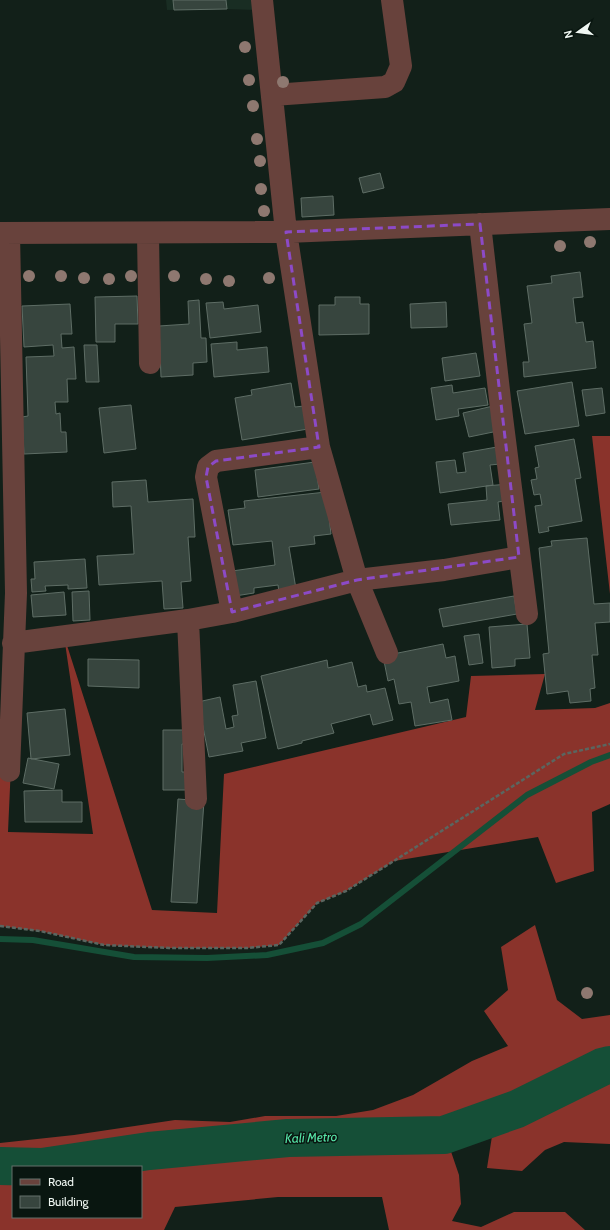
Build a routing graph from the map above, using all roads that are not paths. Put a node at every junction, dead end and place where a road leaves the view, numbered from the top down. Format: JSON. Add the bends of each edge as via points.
{"nodes":[{"id":1,"x":262,"y":0,"type":"edge"},
{"id":2,"x":392,"y":0,"type":"edge"},
{"id":3,"x":272,"y":96,"type":"junction"},
{"id":4,"x":610,"y":219,"type":"edge"},
{"id":5,"x":480,"y":224,"type":"junction"},
{"id":6,"x":286,"y":232,"type":"junction"},
{"id":7,"x":5,"y":233,"type":"edge"},
{"id":8,"x":148,"y":234,"type":"junction"},
{"id":9,"x":150,"y":363,"type":"dead end"},
{"id":10,"x":319,"y":447,"type":"junction"},
{"id":11,"x":519,"y":557,"type":"junction"},
{"id":12,"x":357,"y":580,"type":"junction"},
{"id":13,"x":8,"y":593,"type":"edge"},
{"id":14,"x":232,"y":612,"type":"junction"},
{"id":15,"x":527,"y":614,"type":"dead end"},
{"id":16,"x":188,"y":620,"type":"junction"},
{"id":17,"x":13,"y":643,"type":"junction"},
{"id":18,"x":387,"y":653,"type":"dead end"},
{"id":19,"x":9,"y":771,"type":"dead end"},
{"id":20,"x":196,"y":799,"type":"dead end"}],
"edges":[{"from":1,"to":3,"type":"street"},
{"from":2,"to":3,"type":"street","via":[[401,66],[394,82],[385,87]]},
{"from":3,"to":6,"type":"street"},
{"from":4,"to":5,"type":"street"},
{"from":5,"to":6,"type":"street"},
{"from":5,"to":11,"type":"street"},
{"from":6,"to":8,"type":"street"},
{"from":6,"to":10,"type":"street"},
{"from":7,"to":8,"type":"street"},
{"from":7,"to":13,"type":"street"},
{"from":8,"to":9,"type":"street"},
{"from":10,"to":12,"type":"street"},
{"from":10,"to":14,"type":"street","via":[[216,461],[208,467],[206,477]]},
{"from":11,"to":12,"type":"street","via":[[444,570]]},
{"from":11,"to":15,"type":"street"},
{"from":12,"to":14,"type":"street"},
{"from":12,"to":18,"type":"street"},
{"from":13,"to":17,"type":"street"},
{"from":14,"to":16,"type":"street"},
{"from":16,"to":17,"type":"street"},
{"from":16,"to":20,"type":"street"},
{"from":17,"to":19,"type":"street"}]}
